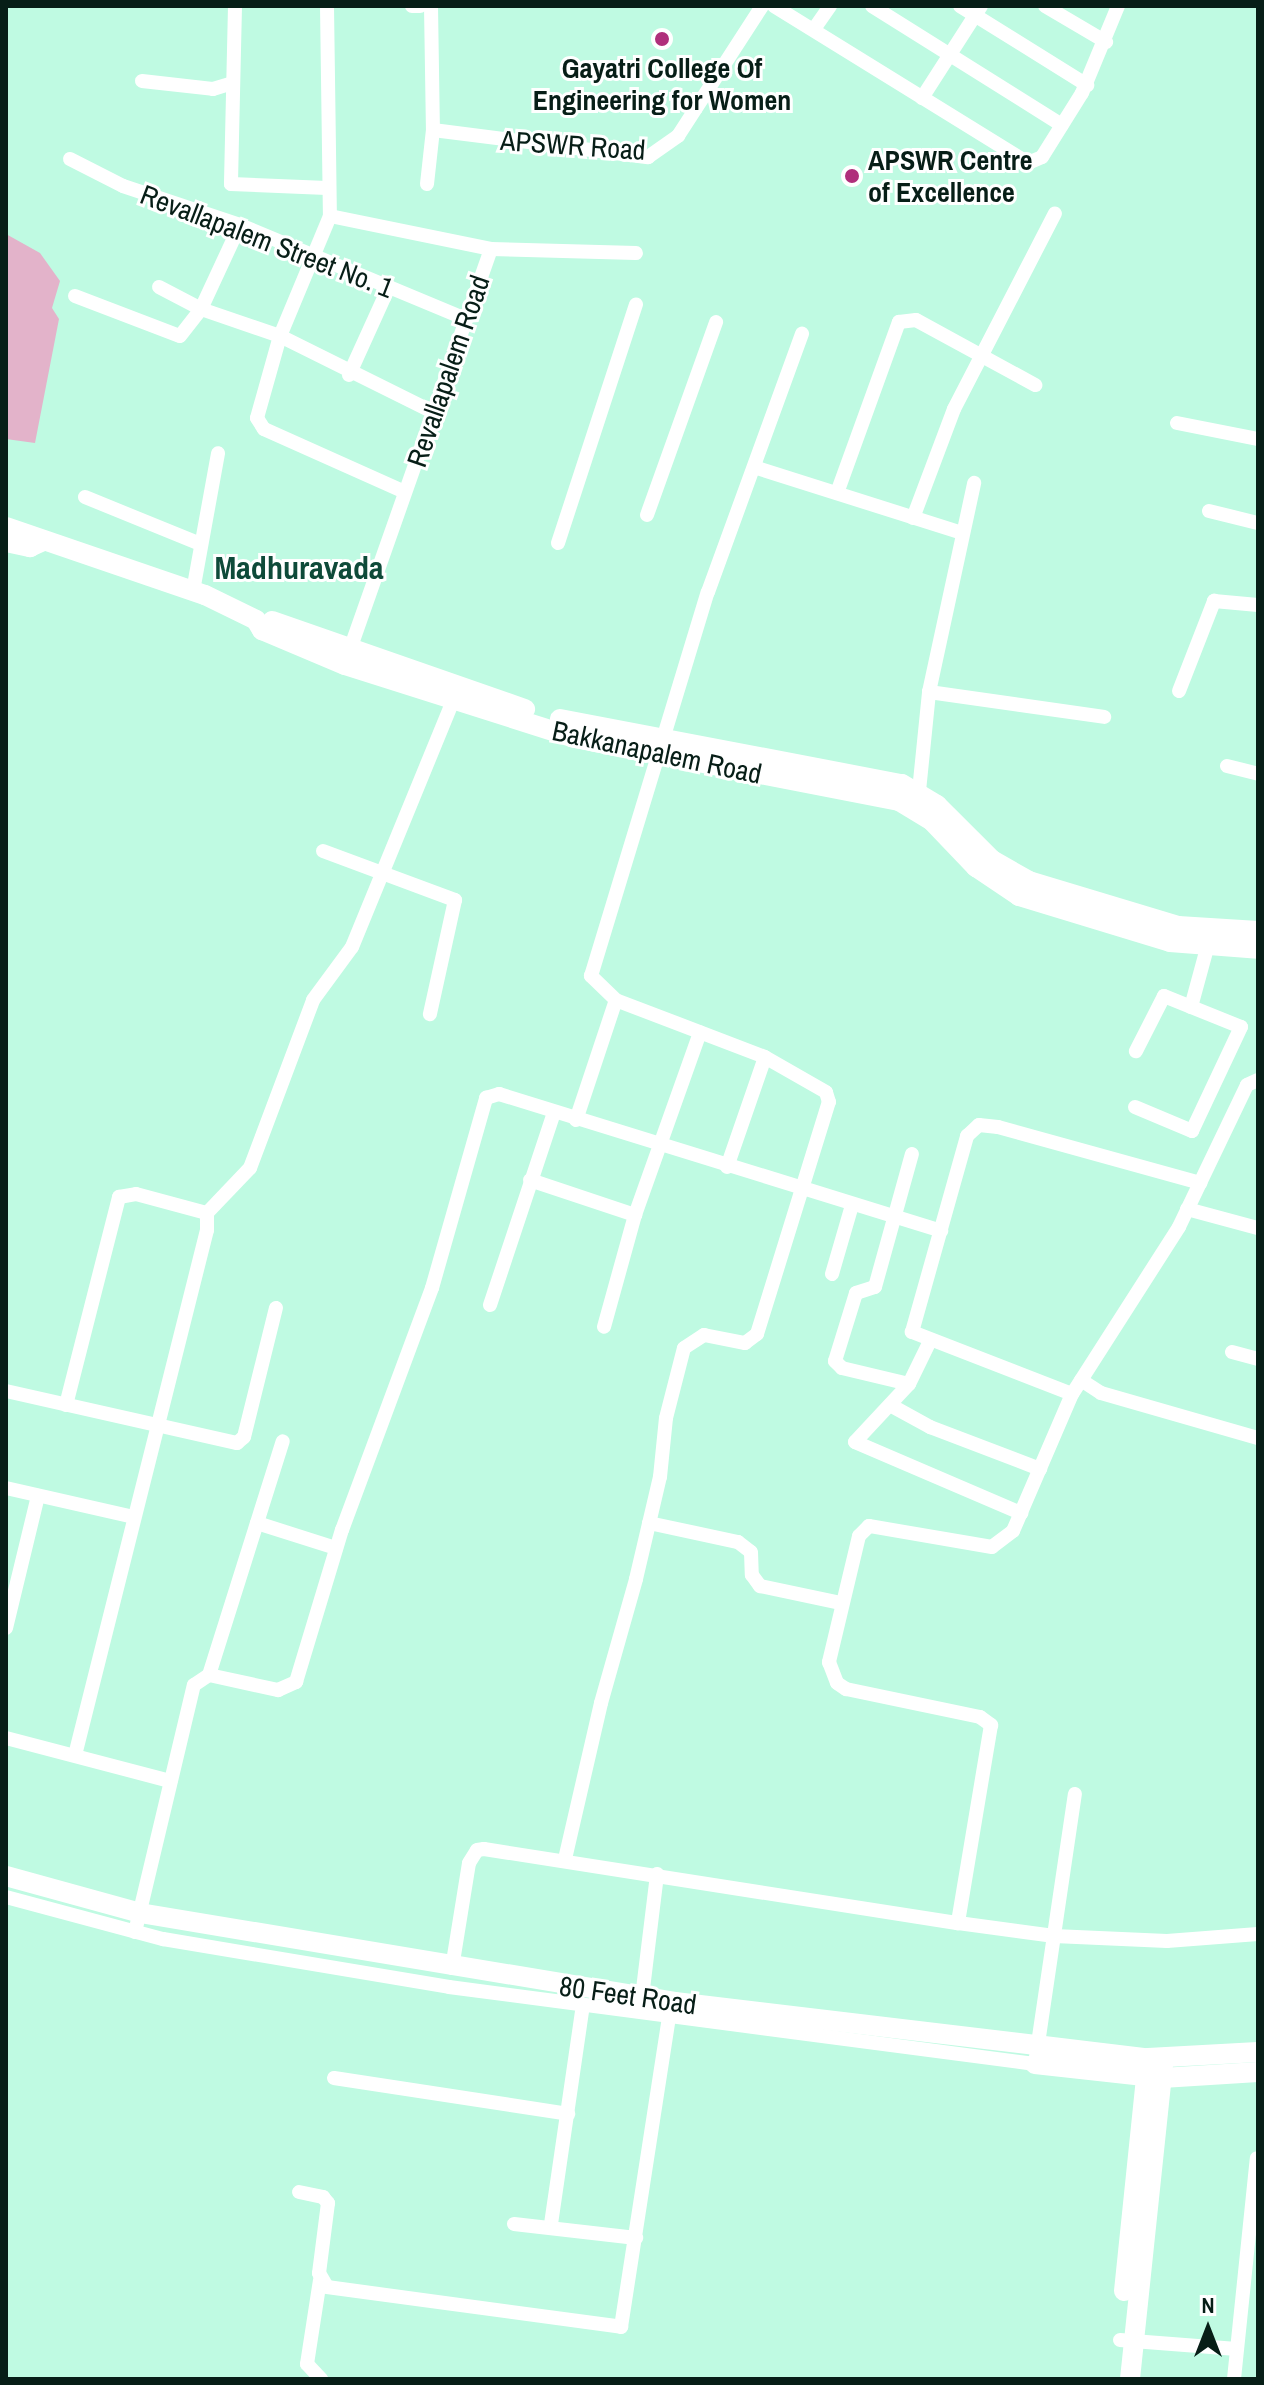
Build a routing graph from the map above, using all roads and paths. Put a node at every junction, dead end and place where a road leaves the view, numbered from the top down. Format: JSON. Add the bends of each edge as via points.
{"nodes":[{"id":1,"x":235,"y":6,"type":"edge"},
{"id":2,"x":327,"y":6,"type":"edge"},
{"id":3,"x":412,"y":6,"type":"edge"},
{"id":4,"x":420,"y":6,"type":"edge"},
{"id":5,"x":431,"y":6,"type":"edge"},
{"id":6,"x":762,"y":6,"type":"edge"},
{"id":7,"x":774,"y":6,"type":"edge"},
{"id":8,"x":830,"y":6,"type":"edge"},
{"id":9,"x":872,"y":6,"type":"edge"},
{"id":10,"x":960,"y":6,"type":"edge"},
{"id":11,"x":1045,"y":6,"type":"edge"},
{"id":12,"x":1118,"y":6,"type":"edge"},
{"id":13,"x":978,"y":10,"type":"edge"},
{"id":14,"x":814,"y":29,"type":"junction"},
{"id":15,"x":1106,"y":42,"type":"junction"},
{"id":16,"x":949,"y":55,"type":"junction"},
{"id":17,"x":142,"y":81,"type":"dead end"},
{"id":18,"x":233,"y":83,"type":"junction"},
{"id":19,"x":1087,"y":85,"type":"junction"},
{"id":20,"x":922,"y":98,"type":"junction"},
{"id":21,"x":1062,"y":125,"type":"junction"},
{"id":22,"x":433,"y":130,"type":"junction"},
{"id":23,"x":70,"y":159,"type":"dead end"},
{"id":24,"x":427,"y":184,"type":"dead end"},
{"id":25,"x":327,"y":188,"type":"junction"},
{"id":26,"x":1055,"y":213,"type":"dead end"},
{"id":27,"x":330,"y":216,"type":"junction"},
{"id":28,"x":240,"y":225,"type":"junction"},
{"id":29,"x":491,"y":249,"type":"junction"},
{"id":30,"x":636,"y":253,"type":"dead end"},
{"id":31,"x":311,"y":254,"type":"junction"},
{"id":32,"x":159,"y":287,"type":"dead end"},
{"id":33,"x":389,"y":287,"type":"junction"},
{"id":34,"x":75,"y":296,"type":"dead end"},
{"id":35,"x":636,"y":304,"type":"dead end"},
{"id":36,"x":201,"y":309,"type":"junction"},
{"id":37,"x":466,"y":319,"type":"junction"},
{"id":38,"x":716,"y":322,"type":"dead end"},
{"id":39,"x":802,"y":334,"type":"dead end"},
{"id":40,"x":280,"y":336,"type":"junction"},
{"id":41,"x":982,"y":354,"type":"junction"},
{"id":42,"x":349,"y":375,"type":"junction"},
{"id":43,"x":1035,"y":385,"type":"dead end"},
{"id":44,"x":435,"y":413,"type":"junction"},
{"id":45,"x":1177,"y":423,"type":"dead end"},
{"id":46,"x":1258,"y":439,"type":"edge"},
{"id":47,"x":218,"y":453,"type":"dead end"},
{"id":48,"x":754,"y":467,"type":"junction"},
{"id":49,"x":974,"y":483,"type":"dead end"},
{"id":50,"x":405,"y":492,"type":"junction"},
{"id":51,"x":837,"y":493,"type":"junction"},
{"id":52,"x":85,"y":497,"type":"dead end"},
{"id":53,"x":1209,"y":511,"type":"dead end"},
{"id":54,"x":647,"y":515,"type":"dead end"},
{"id":55,"x":913,"y":518,"type":"junction"},
{"id":56,"x":1258,"y":523,"type":"edge"},
{"id":57,"x":6,"y":527,"type":"edge"},
{"id":58,"x":962,"y":533,"type":"junction"},
{"id":59,"x":43,"y":541,"type":"junction"},
{"id":60,"x":6,"y":542,"type":"edge"},
{"id":61,"x":558,"y":543,"type":"dead end"},
{"id":62,"x":200,"y":544,"type":"junction"},
{"id":63,"x":193,"y":591,"type":"junction"},
{"id":64,"x":1258,"y":605,"type":"edge"},
{"id":65,"x":347,"y":658,"type":"junction"},
{"id":66,"x":1179,"y":691,"type":"dead end"},
{"id":67,"x":929,"y":692,"type":"junction"},
{"id":68,"x":453,"y":701,"type":"junction"},
{"id":69,"x":1104,"y":717,"type":"dead end"},
{"id":70,"x":661,"y":747,"type":"junction"},
{"id":71,"x":1227,"y":766,"type":"dead end"},
{"id":72,"x":1258,"y":774,"type":"edge"},
{"id":73,"x":919,"y":791,"type":"junction"},
{"id":74,"x":323,"y":851,"type":"dead end"},
{"id":75,"x":385,"y":874,"type":"junction"},
{"id":76,"x":1258,"y":931,"type":"edge"},
{"id":77,"x":1207,"y":948,"type":"junction"},
{"id":78,"x":1258,"y":949,"type":"edge"},
{"id":79,"x":616,"y":1000,"type":"junction"},
{"id":80,"x":1191,"y":1007,"type":"junction"},
{"id":81,"x":430,"y":1014,"type":"dead end"},
{"id":82,"x":700,"y":1032,"type":"junction"},
{"id":83,"x":1136,"y":1051,"type":"dead end"},
{"id":84,"x":765,"y":1057,"type":"junction"},
{"id":85,"x":1258,"y":1080,"type":"edge"},
{"id":86,"x":1135,"y":1107,"type":"dead end"},
{"id":87,"x":554,"y":1113,"type":"junction"},
{"id":88,"x":576,"y":1120,"type":"junction"},
{"id":89,"x":657,"y":1146,"type":"junction"},
{"id":90,"x":912,"y":1154,"type":"dead end"},
{"id":91,"x":727,"y":1167,"type":"junction"},
{"id":92,"x":530,"y":1180,"type":"junction"},
{"id":93,"x":1200,"y":1183,"type":"junction"},
{"id":94,"x":804,"y":1191,"type":"junction"},
{"id":95,"x":852,"y":1205,"type":"junction"},
{"id":96,"x":1187,"y":1209,"type":"junction"},
{"id":97,"x":207,"y":1213,"type":"junction"},
{"id":98,"x":635,"y":1215,"type":"junction"},
{"id":99,"x":894,"y":1217,"type":"junction"},
{"id":100,"x":1258,"y":1228,"type":"edge"},
{"id":101,"x":941,"y":1231,"type":"junction"},
{"id":102,"x":832,"y":1274,"type":"dead end"},
{"id":103,"x":490,"y":1305,"type":"dead end"},
{"id":104,"x":276,"y":1308,"type":"dead end"},
{"id":105,"x":604,"y":1327,"type":"dead end"},
{"id":106,"x":930,"y":1341,"type":"junction"},
{"id":107,"x":1232,"y":1352,"type":"dead end"},
{"id":108,"x":1258,"y":1359,"type":"edge"},
{"id":109,"x":1081,"y":1380,"type":"junction"},
{"id":110,"x":909,"y":1384,"type":"junction"},
{"id":111,"x":6,"y":1391,"type":"edge"},
{"id":112,"x":1072,"y":1394,"type":"junction"},
{"id":113,"x":66,"y":1405,"type":"junction"},
{"id":114,"x":890,"y":1405,"type":"junction"},
{"id":115,"x":155,"y":1426,"type":"junction"},
{"id":116,"x":1258,"y":1438,"type":"edge"},
{"id":117,"x":283,"y":1441,"type":"dead end"},
{"id":118,"x":1040,"y":1469,"type":"junction"},
{"id":119,"x":6,"y":1488,"type":"edge"},
{"id":120,"x":38,"y":1496,"type":"junction"},
{"id":121,"x":1021,"y":1513,"type":"junction"},
{"id":122,"x":134,"y":1517,"type":"junction"},
{"id":123,"x":257,"y":1523,"type":"junction"},
{"id":124,"x":649,"y":1523,"type":"junction"},
{"id":125,"x":336,"y":1548,"type":"junction"},
{"id":126,"x":841,"y":1603,"type":"junction"},
{"id":127,"x":6,"y":1628,"type":"edge"},
{"id":128,"x":209,"y":1675,"type":"junction"},
{"id":129,"x":6,"y":1738,"type":"edge"},
{"id":130,"x":75,"y":1755,"type":"junction"},
{"id":131,"x":170,"y":1781,"type":"junction"},
{"id":132,"x":1075,"y":1794,"type":"dead end"},
{"id":133,"x":565,"y":1859,"type":"junction"},
{"id":134,"x":657,"y":1874,"type":"junction"},
{"id":135,"x":6,"y":1876,"type":"edge"},
{"id":136,"x":6,"y":1897,"type":"edge"},
{"id":137,"x":138,"y":1923,"type":"junction"},
{"id":138,"x":958,"y":1923,"type":"junction"},
{"id":139,"x":1258,"y":1934,"type":"edge"},
{"id":140,"x":1054,"y":1936,"type":"junction"},
{"id":141,"x":452,"y":1968,"type":"junction"},
{"id":142,"x":642,"y":1997,"type":"junction"},
{"id":143,"x":583,"y":2005,"type":"junction"},
{"id":144,"x":669,"y":2017,"type":"junction"},
{"id":145,"x":1258,"y":2052,"type":"edge"},
{"id":146,"x":1036,"y":2056,"type":"junction"},
{"id":147,"x":1155,"y":2068,"type":"junction"},
{"id":148,"x":1258,"y":2072,"type":"edge"},
{"id":149,"x":334,"y":2078,"type":"dead end"},
{"id":150,"x":568,"y":2114,"type":"junction"},
{"id":151,"x":1257,"y":2158,"type":"edge"},
{"id":152,"x":299,"y":2192,"type":"dead end"},
{"id":153,"x":514,"y":2224,"type":"dead end"},
{"id":154,"x":551,"y":2224,"type":"junction"},
{"id":155,"x":636,"y":2238,"type":"junction"},
{"id":156,"x":320,"y":2280,"type":"junction"},
{"id":157,"x":1126,"y":2340,"type":"junction"},
{"id":158,"x":1237,"y":2349,"type":"junction"},
{"id":159,"x":321,"y":2379,"type":"edge"},
{"id":160,"x":1116,"y":2379,"type":"edge"},
{"id":161,"x":1130,"y":2379,"type":"edge"},
{"id":162,"x":1234,"y":2379,"type":"edge"}],
"edges":[{"from":1,"to":18,"type":"street"},
{"from":2,"to":25,"type":"street"},
{"from":3,"to":4,"type":"street"},
{"from":5,"to":22,"type":"street"},
{"from":6,"to":22,"type":"street","name":"APSWR Road","via":[[678,136],[648,157]]},
{"from":7,"to":14,"type":"street"},
{"from":8,"to":14,"type":"street"},
{"from":9,"to":16,"type":"street"},
{"from":10,"to":13,"type":"street"},
{"from":11,"to":15,"type":"street"},
{"from":12,"to":15,"type":"street"},
{"from":13,"to":16,"type":"street"},
{"from":13,"to":19,"type":"street"},
{"from":14,"to":20,"type":"street"},
{"from":15,"to":19,"type":"street"},
{"from":16,"to":20,"type":"street"},
{"from":16,"to":21,"type":"street"},
{"from":17,"to":18,"type":"street","via":[[198,89]]},
{"from":18,"to":25,"type":"street","via":[[231,184]]},
{"from":19,"to":21,"type":"street"},
{"from":20,"to":21,"type":"street","via":[[1028,163],[1042,157]]},
{"from":22,"to":24,"type":"street"},
{"from":23,"to":28,"type":"street","name":"Revallapalem Street No. 1","via":[[123,186]]},
{"from":25,"to":27,"type":"street"},
{"from":26,"to":41,"type":"street"},
{"from":27,"to":29,"type":"street","name":"Revallapalem Road"},
{"from":27,"to":31,"type":"street"},
{"from":28,"to":31,"type":"street","name":"Revallapalem Street No. 1"},
{"from":28,"to":36,"type":"street"},
{"from":29,"to":30,"type":"street"},
{"from":29,"to":37,"type":"street","name":"Revallapalem Road"},
{"from":31,"to":33,"type":"street","name":"Revallapalem Street No. 1"},
{"from":31,"to":40,"type":"street"},
{"from":32,"to":36,"type":"street"},
{"from":33,"to":37,"type":"street","name":"Revallapalem Street No. 1"},
{"from":33,"to":42,"type":"street"},
{"from":34,"to":36,"type":"street","via":[[180,336]]},
{"from":35,"to":61,"type":"street"},
{"from":36,"to":40,"type":"street"},
{"from":37,"to":44,"type":"street","name":"Revallapalem Road"},
{"from":38,"to":54,"type":"street"},
{"from":39,"to":48,"type":"street"},
{"from":40,"to":42,"type":"street"},
{"from":40,"to":50,"type":"street","via":[[257,418],[264,429]]},
{"from":41,"to":43,"type":"street"},
{"from":41,"to":51,"type":"street","via":[[916,320],[899,322]]},
{"from":41,"to":55,"type":"street","via":[[954,409]]},
{"from":42,"to":44,"type":"street"},
{"from":44,"to":50,"type":"street","name":"Revallapalem Road"},
{"from":45,"to":46,"type":"street"},
{"from":47,"to":62,"type":"street"},
{"from":48,"to":51,"type":"street"},
{"from":48,"to":70,"type":"street","via":[[708,592]]},
{"from":49,"to":58,"type":"street"},
{"from":50,"to":65,"type":"street","name":"Revallapalem Road"},
{"from":51,"to":55,"type":"street"},
{"from":52,"to":62,"type":"street"},
{"from":53,"to":56,"type":"street"},
{"from":55,"to":58,"type":"street"},
{"from":57,"to":59,"type":"street","name":"Bakkanapalem Road"},
{"from":58,"to":67,"type":"street"},
{"from":59,"to":60,"type":"street","via":[[30,547]]},
{"from":59,"to":63,"type":"street","name":"Bakkanapalem Road"},
{"from":62,"to":63,"type":"street"},
{"from":63,"to":65,"type":"street","name":"Bakkanapalem Road","via":[[256,620],[262,630]]},
{"from":64,"to":66,"type":"street","via":[[1214,601]]},
{"from":65,"to":68,"type":"street","name":"Bakkanapalem Road"},
{"from":65,"to":70,"type":"street"},
{"from":67,"to":69,"type":"street"},
{"from":67,"to":73,"type":"street"},
{"from":68,"to":70,"type":"street","name":"Bakkanapalem Road","via":[[606,747]]},
{"from":68,"to":75,"type":"street"},
{"from":70,"to":73,"type":"street","via":[[879,778]]},
{"from":70,"to":77,"type":"street","name":"Bakkanapalem Road","via":[[899,801],[932,821],[976,867],[1019,896],[1124,930]]},
{"from":70,"to":79,"type":"street","via":[[591,968],[594,984]]},
{"from":71,"to":72,"type":"street"},
{"from":73,"to":76,"type":"street","via":[[992,860],[1029,881],[1178,926]]},
{"from":74,"to":75,"type":"street"},
{"from":75,"to":81,"type":"street","via":[[455,900]]},
{"from":75,"to":97,"type":"street","via":[[345,962],[313,1000],[250,1168]]},
{"from":77,"to":78,"type":"street","name":"Bakkanapalem Road"},
{"from":77,"to":80,"type":"street"},
{"from":79,"to":82,"type":"street"},
{"from":79,"to":88,"type":"street"},
{"from":80,"to":83,"type":"street","via":[[1164,996]]},
{"from":80,"to":86,"type":"street","via":[[1241,1027],[1192,1131]]},
{"from":82,"to":84,"type":"street"},
{"from":82,"to":89,"type":"street"},
{"from":84,"to":91,"type":"street"},
{"from":84,"to":94,"type":"street","via":[[826,1092],[829,1102]]},
{"from":85,"to":93,"type":"street","via":[[1247,1085]]},
{"from":87,"to":88,"type":"street"},
{"from":87,"to":92,"type":"street"},
{"from":87,"to":125,"type":"street","via":[[499,1094],[483,1105],[432,1288]]},
{"from":88,"to":89,"type":"street"},
{"from":89,"to":91,"type":"street"},
{"from":89,"to":98,"type":"street"},
{"from":90,"to":99,"type":"street"},
{"from":91,"to":94,"type":"street"},
{"from":92,"to":98,"type":"street"},
{"from":92,"to":103,"type":"street"},
{"from":93,"to":96,"type":"street"},
{"from":93,"to":101,"type":"street","via":[[979,1125],[967,1136]]},
{"from":94,"to":95,"type":"street"},
{"from":94,"to":124,"type":"street","via":[[757,1334],[745,1343],[704,1335],[684,1348]]},
{"from":95,"to":99,"type":"street"},
{"from":95,"to":102,"type":"street"},
{"from":96,"to":100,"type":"street"},
{"from":96,"to":109,"type":"street"},
{"from":97,"to":113,"type":"street","via":[[136,1194],[119,1197]]},
{"from":97,"to":115,"type":"street","via":[[207,1230]]},
{"from":98,"to":105,"type":"street"},
{"from":99,"to":101,"type":"street"},
{"from":99,"to":110,"type":"street","via":[[875,1287],[856,1293],[835,1361],[842,1368]]},
{"from":101,"to":106,"type":"street","via":[[912,1332]]},
{"from":104,"to":115,"type":"street","via":[[242,1441],[231,1444]]},
{"from":106,"to":110,"type":"street"},
{"from":106,"to":112,"type":"street","via":[[980,1355]]},
{"from":107,"to":108,"type":"street"},
{"from":109,"to":112,"type":"street"},
{"from":109,"to":116,"type":"street","via":[[1101,1393]]},
{"from":110,"to":114,"type":"street"},
{"from":111,"to":113,"type":"street"},
{"from":112,"to":118,"type":"street"},
{"from":113,"to":115,"type":"street"},
{"from":114,"to":118,"type":"street","via":[[930,1427]]},
{"from":114,"to":121,"type":"street","via":[[859,1434],[858,1446]]},
{"from":115,"to":122,"type":"street"},
{"from":117,"to":123,"type":"street"},
{"from":118,"to":121,"type":"street"},
{"from":119,"to":120,"type":"street"},
{"from":120,"to":122,"type":"street"},
{"from":120,"to":127,"type":"street"},
{"from":121,"to":126,"type":"street","via":[[1013,1531],[992,1547],[869,1526],[859,1536]]},
{"from":122,"to":130,"type":"street"},
{"from":123,"to":125,"type":"street"},
{"from":123,"to":128,"type":"street"},
{"from":124,"to":126,"type":"street","via":[[738,1542],[751,1552],[752,1575],[760,1586]]},
{"from":124,"to":133,"type":"street"},
{"from":125,"to":128,"type":"street","via":[[292,1687],[278,1690]]},
{"from":126,"to":138,"type":"street","via":[[829,1662],[837,1683],[980,1717],[991,1725]]},
{"from":128,"to":131,"type":"street","via":[[194,1685]]},
{"from":129,"to":130,"type":"street"},
{"from":130,"to":131,"type":"street"},
{"from":131,"to":137,"type":"street"},
{"from":132,"to":140,"type":"street"},
{"from":133,"to":134,"type":"street"},
{"from":133,"to":141,"type":"street","via":[[477,1850],[469,1863]]},
{"from":134,"to":138,"type":"street"},
{"from":134,"to":142,"type":"street"},
{"from":135,"to":137,"type":"street","name":"80 Feet Road"},
{"from":136,"to":137,"type":"street"},
{"from":137,"to":141,"type":"street","name":"80 Feet Road"},
{"from":137,"to":143,"type":"street"},
{"from":138,"to":140,"type":"street"},
{"from":139,"to":140,"type":"street","via":[[1167,1941]]},
{"from":140,"to":146,"type":"street"},
{"from":141,"to":142,"type":"street","name":"80 Feet Road"},
{"from":142,"to":146,"type":"street","name":"80 Feet Road"},
{"from":143,"to":144,"type":"street"},
{"from":143,"to":150,"type":"street"},
{"from":144,"to":146,"type":"street"},
{"from":144,"to":155,"type":"street"},
{"from":145,"to":147,"type":"street"},
{"from":146,"to":147,"type":"street","name":"80 Feet Road"},
{"from":147,"to":148,"type":"street"},
{"from":147,"to":157,"type":"street"},
{"from":149,"to":150,"type":"street"},
{"from":150,"to":154,"type":"street"},
{"from":151,"to":158,"type":"street"},
{"from":152,"to":156,"type":"street","via":[[328,2203]]},
{"from":153,"to":154,"type":"street"},
{"from":154,"to":155,"type":"street"},
{"from":155,"to":156,"type":"street","via":[[621,2327],[337,2290]]},
{"from":156,"to":159,"type":"street","via":[[307,2364]]},
{"from":157,"to":158,"type":"street"},
{"from":157,"to":160,"type":"street"},
{"from":157,"to":161,"type":"street"},
{"from":158,"to":162,"type":"street"}]}
